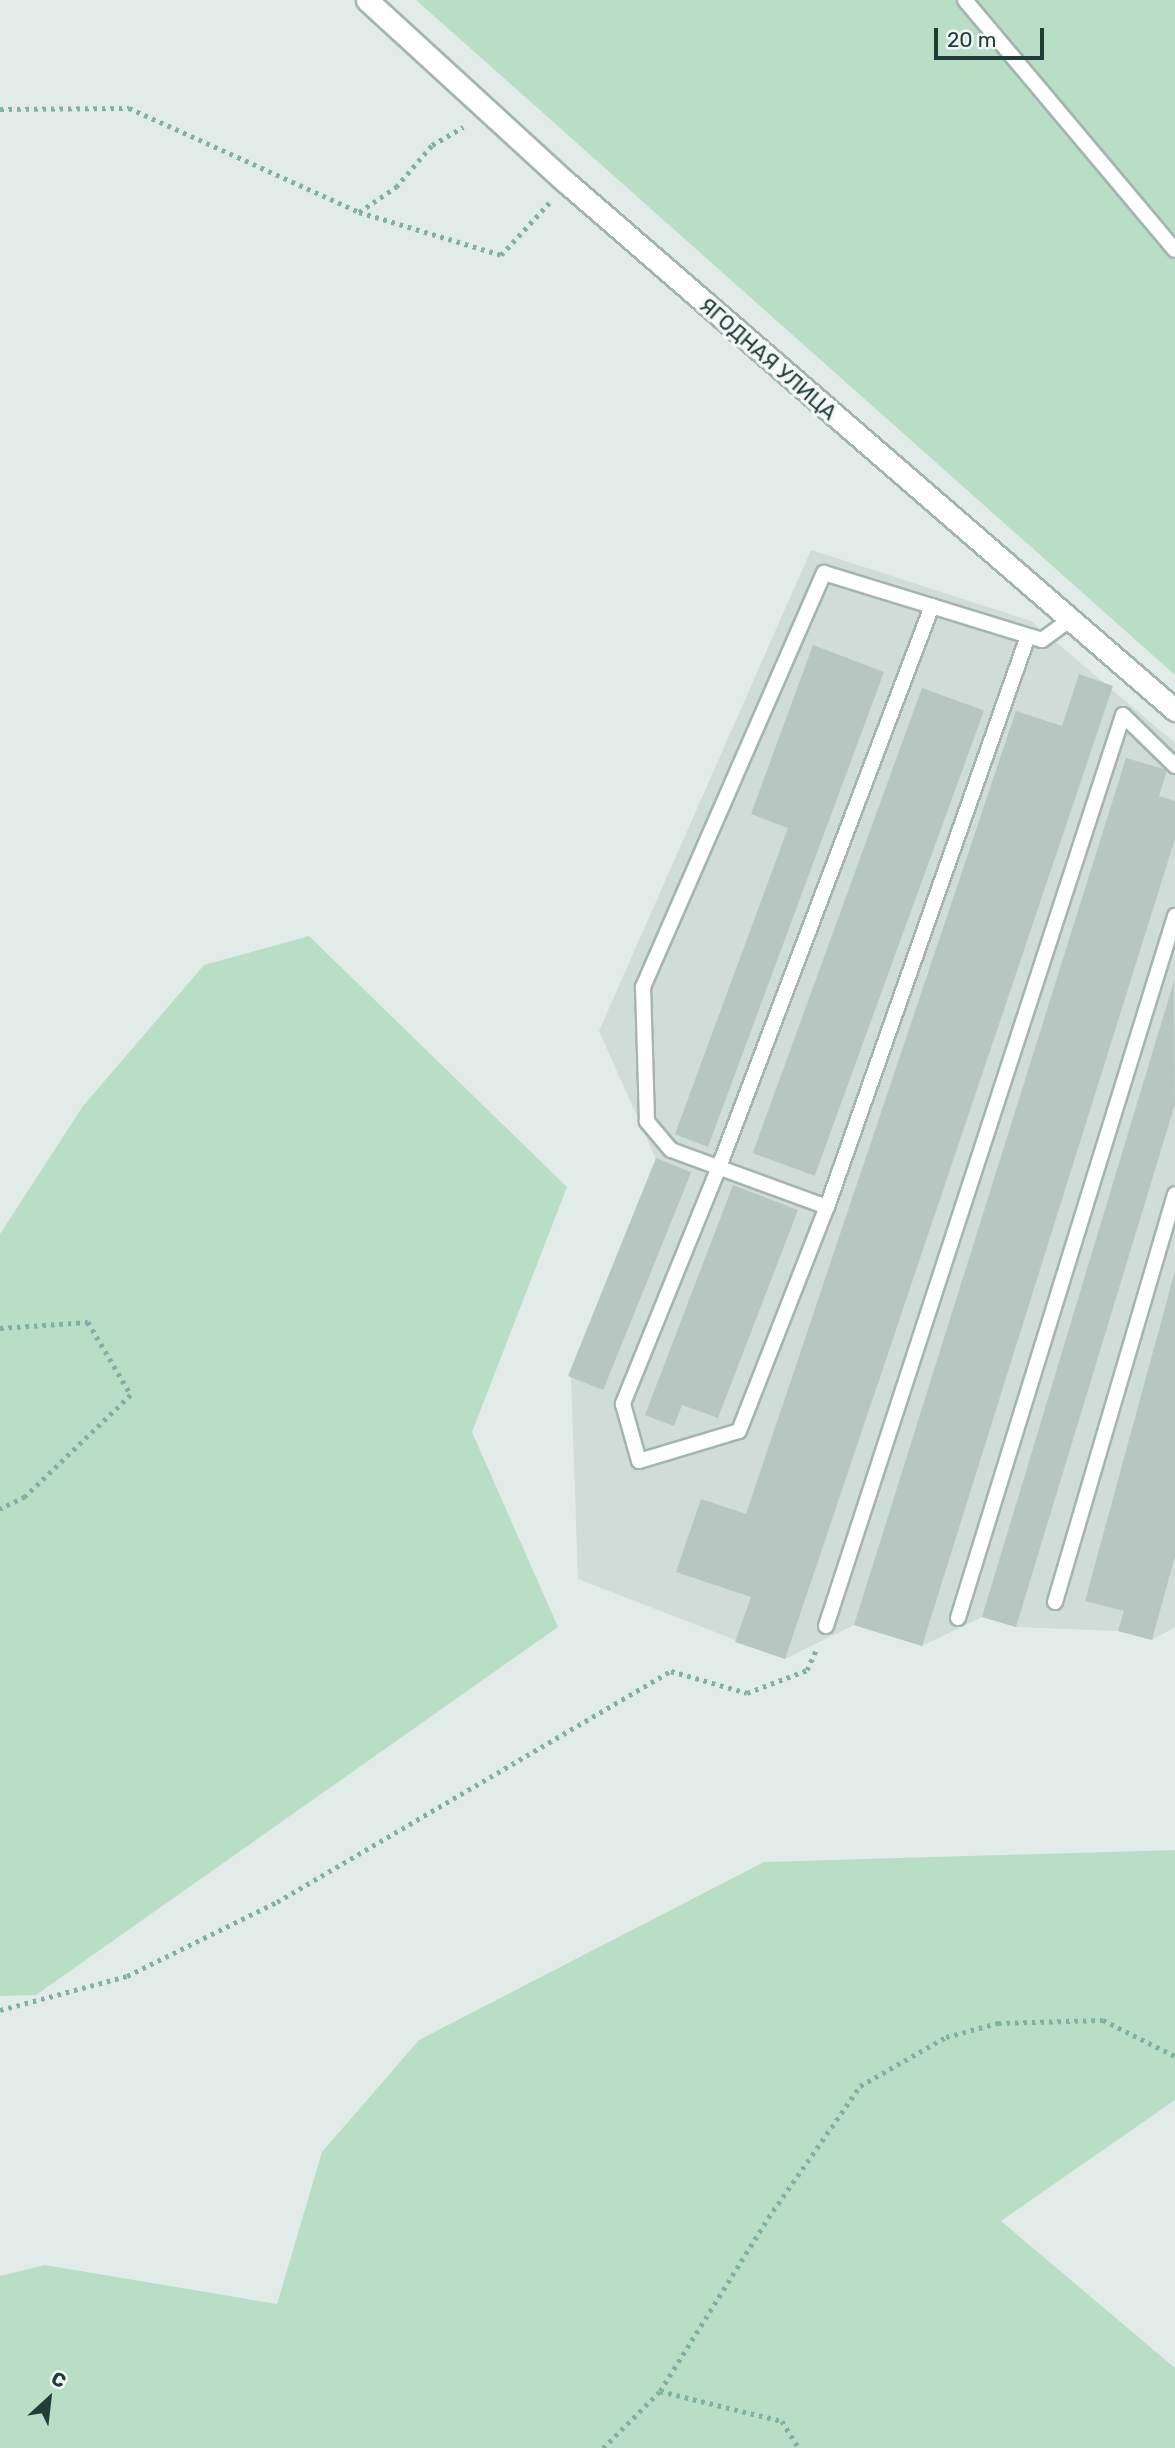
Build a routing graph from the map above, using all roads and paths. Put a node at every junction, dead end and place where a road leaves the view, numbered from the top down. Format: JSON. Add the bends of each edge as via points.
{"nodes":[{"id":1,"x":367,"y":0,"type":"edge"},
{"id":2,"x":965,"y":0,"type":"edge"},
{"id":3,"x":0,"y":109,"type":"edge"},
{"id":4,"x":490,"y":112,"type":"junction"},
{"id":5,"x":567,"y":183,"type":"junction"},
{"id":6,"x":359,"y":212,"type":"junction"},
{"id":7,"x":1175,"y":250,"type":"edge"},
{"id":8,"x":932,"y":606,"type":"junction"},
{"id":9,"x":1068,"y":621,"type":"junction"},
{"id":10,"x":1028,"y":636,"type":"junction"},
{"id":11,"x":1175,"y":710,"type":"edge"},
{"id":12,"x":1175,"y":766,"type":"edge"},
{"id":13,"x":1175,"y":916,"type":"edge"},
{"id":14,"x":719,"y":1167,"type":"junction"},
{"id":15,"x":1175,"y":1194,"type":"edge"},
{"id":16,"x":827,"y":1207,"type":"junction"},
{"id":17,"x":0,"y":1328,"type":"edge"},
{"id":18,"x":0,"y":1509,"type":"edge"},
{"id":19,"x":1055,"y":1602,"type":"dead end"},
{"id":20,"x":958,"y":1618,"type":"dead end"},
{"id":21,"x":826,"y":1626,"type":"joint"},
{"id":22,"x":0,"y":2010,"type":"edge"},
{"id":23,"x":1175,"y":2056,"type":"edge"},
{"id":24,"x":660,"y":2391,"type":"junction"},
{"id":25,"x":603,"y":2448,"type":"edge"},
{"id":26,"x":799,"y":2448,"type":"edge"}],
"edges":[{"from":1,"to":4,"type":"street","name":"ЯГОДНАЯ УЛИЦА"},
{"from":2,"to":7,"type":"lane"},
{"from":3,"to":6,"type":"path","via":[[129,108]]},
{"from":4,"to":5,"type":"street","name":"ЯГОДНАЯ УЛИЦА"},
{"from":4,"to":6,"type":"path","via":[[432,145],[396,187]]},
{"from":5,"to":6,"type":"path","via":[[501,255]]},
{"from":5,"to":9,"type":"street","name":"ЯГОДНАЯ УЛИЦА"},
{"from":8,"to":10,"type":"lane"},
{"from":8,"to":14,"type":"lane"},
{"from":8,"to":14,"type":"lane","via":[[824,573],[643,987],[647,1121],[671,1150]]},
{"from":9,"to":10,"type":"lane","via":[[1042,640]]},
{"from":9,"to":11,"type":"street","name":"ЯГОДНАЯ УЛИЦА"},
{"from":10,"to":16,"type":"lane"},
{"from":12,"to":21,"type":"lane","via":[[1123,715]]},
{"from":13,"to":20,"type":"lane"},
{"from":14,"to":16,"type":"lane"},
{"from":14,"to":16,"type":"lane","via":[[623,1404],[639,1461],[739,1432]]},
{"from":15,"to":19,"type":"lane"},
{"from":17,"to":18,"type":"path","via":[[88,1322],[131,1395],[24,1497]]},
{"from":21,"to":22,"type":"path","via":[[807,1670],[747,1693],[671,1671],[277,1902],[127,1976]]},
{"from":23,"to":24,"type":"path","via":[[1103,2020],[998,2023],[946,2037],[860,2086],[768,2218]]},
{"from":24,"to":25,"type":"path"},
{"from":24,"to":26,"type":"path","via":[[782,2421]]}]}
